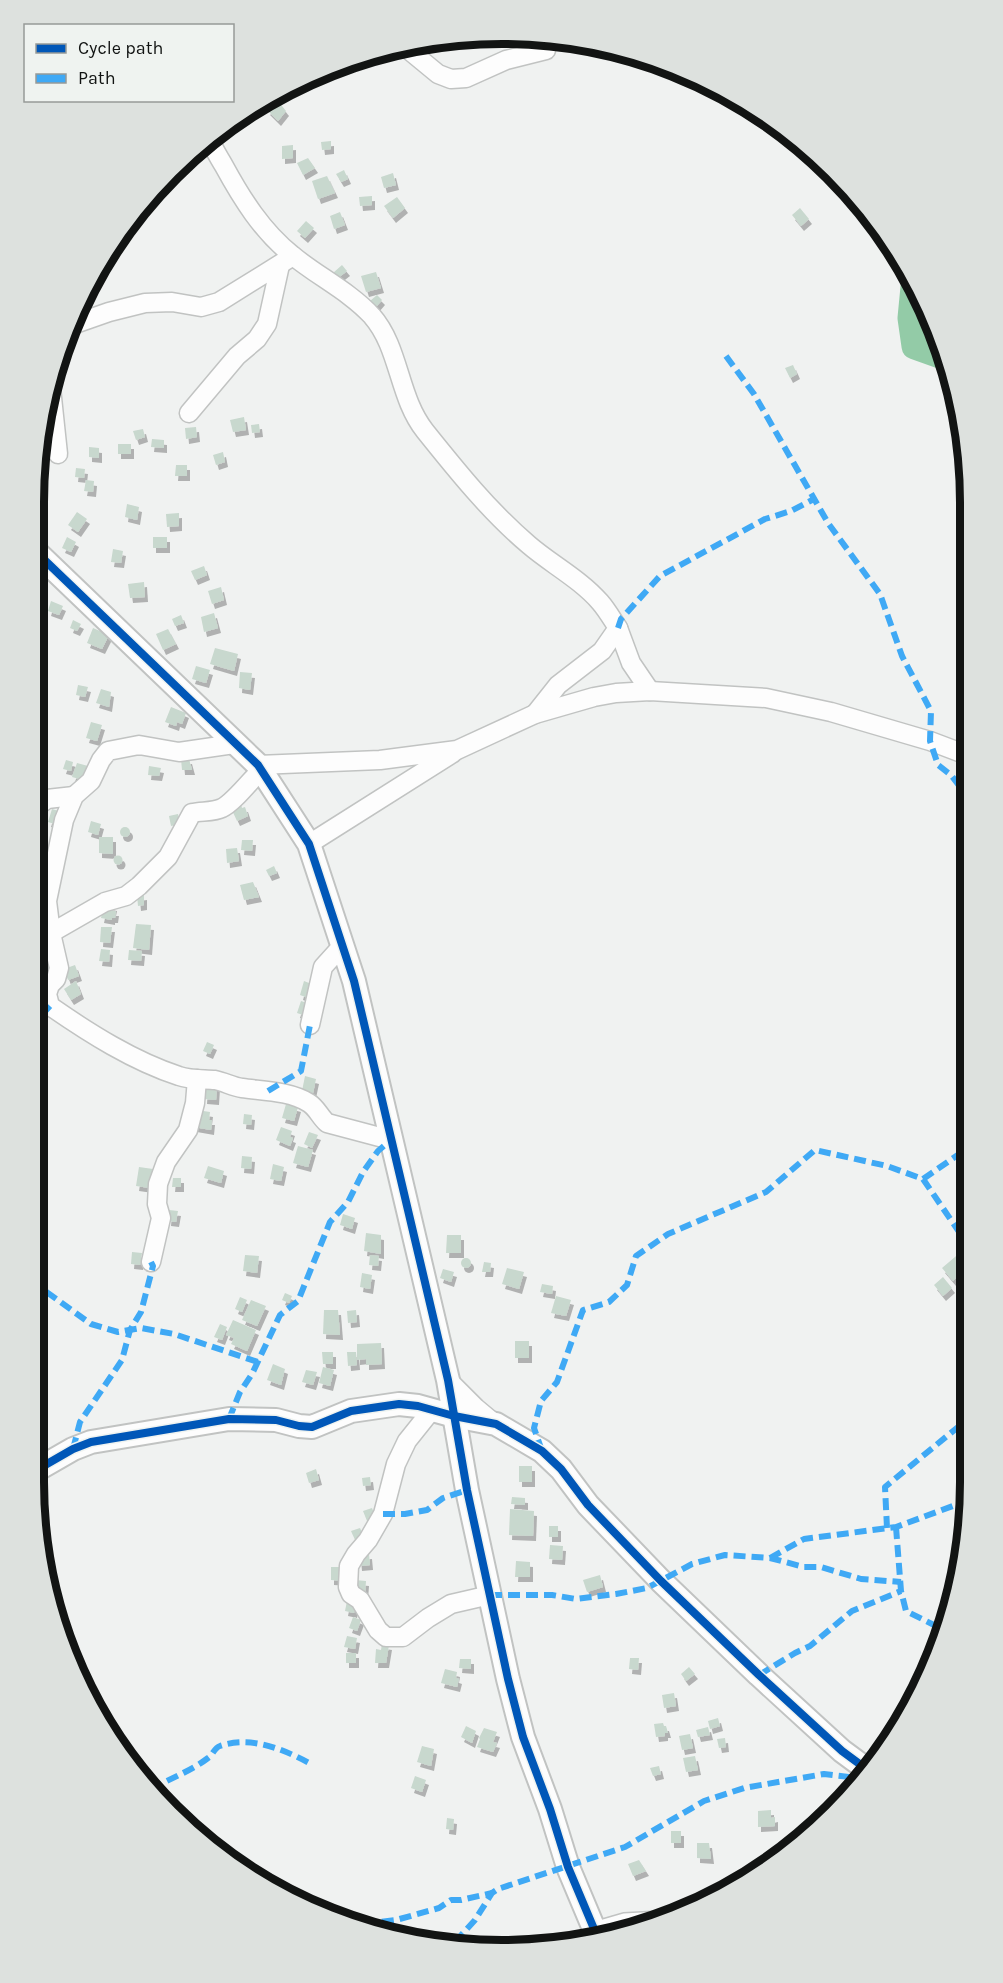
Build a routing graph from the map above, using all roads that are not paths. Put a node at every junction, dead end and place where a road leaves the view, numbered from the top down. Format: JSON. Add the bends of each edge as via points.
{"nodes":[{"id":1,"x":546,"y":50,"type":"dead end"},
{"id":2,"x":412,"y":52,"type":"edge"},
{"id":3,"x":214,"y":146,"type":"edge"},
{"id":4,"x":286,"y":261,"type":"junction"},
{"id":5,"x":79,"y":323,"type":"edge"},
{"id":6,"x":53,"y":408,"type":"edge"},
{"id":7,"x":189,"y":413,"type":"dead end"},
{"id":8,"x":58,"y":454,"type":"dead end"},
{"id":9,"x":44,"y":560,"type":"edge"},
{"id":10,"x":618,"y":628,"type":"junction"},
{"id":11,"x":650,"y":691,"type":"junction"},
{"id":12,"x":535,"y":714,"type":"junction"},
{"id":13,"x":234,"y":744,"type":"junction"},
{"id":14,"x":457,"y":750,"type":"junction"},
{"id":15,"x":960,"y":752,"type":"edge"},
{"id":16,"x":259,"y":768,"type":"junction"},
{"id":17,"x":74,"y":796,"type":"junction"},
{"id":18,"x":44,"y":801,"type":"edge"},
{"id":19,"x":309,"y":844,"type":"junction"},
{"id":20,"x":51,"y":933,"type":"junction"},
{"id":21,"x":342,"y":946,"type":"junction"},
{"id":22,"x":44,"y":999,"type":"edge"},
{"id":23,"x":44,"y":1004,"type":"edge"},
{"id":24,"x":310,"y":1025,"type":"dead end"},
{"id":25,"x":196,"y":1079,"type":"junction"},
{"id":26,"x":391,"y":1140,"type":"junction"},
{"id":27,"x":151,"y":1262,"type":"dead end"},
{"id":28,"x":448,"y":1380,"type":"junction"},
{"id":29,"x":431,"y":1411,"type":"junction"},
{"id":30,"x":454,"y":1416,"type":"junction"},
{"id":31,"x":496,"y":1424,"type":"junction"},
{"id":32,"x":44,"y":1466,"type":"edge"},
{"id":33,"x":490,"y":1595,"type":"junction"},
{"id":34,"x":861,"y":1765,"type":"edge"},
{"id":35,"x":643,"y":1917,"type":"edge"},
{"id":36,"x":600,"y":1929,"type":"edge"},
{"id":37,"x":595,"y":1931,"type":"edge"}],
"edges":[{"from":1,"to":2,"type":"street","via":[[523,54],[466,78],[451,79],[438,74]]},
{"from":3,"to":4,"type":"street","via":[[247,207],[274,239]]},
{"from":4,"to":5,"type":"street","via":[[219,302],[201,307],[145,303]]},
{"from":4,"to":7,"type":"street","via":[[267,324]]},
{"from":4,"to":10,"type":"street","via":[[338,287],[371,316],[391,349],[412,411],[422,428],[495,513],[599,601]]},
{"from":6,"to":8,"type":"street"},
{"from":9,"to":13,"type":"street"},
{"from":10,"to":11,"type":"street","via":[[631,663]]},
{"from":10,"to":12,"type":"street","via":[[602,651],[558,685]]},
{"from":11,"to":12,"type":"street","via":[[594,696]]},
{"from":11,"to":15,"type":"street","via":[[766,698],[831,712]]},
{"from":12,"to":14,"type":"street"},
{"from":13,"to":16,"type":"street"},
{"from":13,"to":17,"type":"street","via":[[179,752],[138,745],[108,751],[90,781]]},
{"from":14,"to":16,"type":"street"},
{"from":14,"to":19,"type":"street"},
{"from":16,"to":19,"type":"street"},
{"from":16,"to":20,"type":"street","via":[[232,802],[219,809],[192,813],[168,857],[139,886]]},
{"from":17,"to":18,"type":"street"},
{"from":17,"to":20,"type":"street","via":[[64,820],[47,901]]},
{"from":19,"to":21,"type":"street"},
{"from":20,"to":22,"type":"street","via":[[59,968]]},
{"from":21,"to":24,"type":"street","via":[[323,967]]},
{"from":21,"to":26,"type":"street","via":[[354,981]]},
{"from":23,"to":25,"type":"street","via":[[138,1058],[180,1077]]},
{"from":25,"to":26,"type":"street","via":[[297,1098],[316,1108],[327,1123]]},
{"from":25,"to":27,"type":"street","via":[[189,1130],[166,1162],[158,1184],[160,1218]]},
{"from":26,"to":28,"type":"street"},
{"from":28,"to":30,"type":"street"},
{"from":28,"to":31,"type":"street"},
{"from":29,"to":30,"type":"street"},
{"from":29,"to":32,"type":"street","via":[[399,1404],[377,1406],[351,1411],[312,1427],[276,1420],[229,1419],[92,1442]]},
{"from":29,"to":33,"type":"street","via":[[407,1441],[396,1464],[383,1514],[349,1566],[348,1587],[386,1637],[403,1637],[451,1604]]},
{"from":30,"to":31,"type":"street"},
{"from":30,"to":33,"type":"street"},
{"from":31,"to":34,"type":"street","via":[[542,1451],[661,1581]]},
{"from":33,"to":37,"type":"street","via":[[523,1737],[568,1867]]},
{"from":35,"to":36,"type":"lane","via":[[624,1918]]}]}
